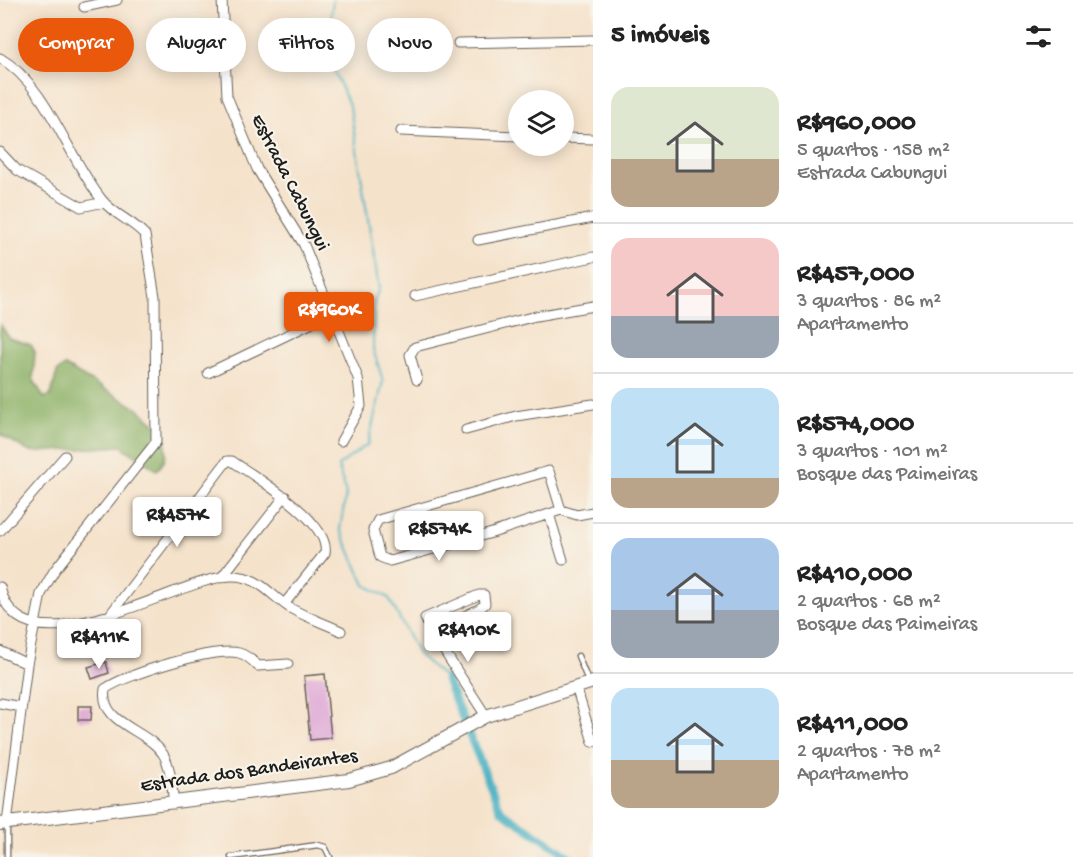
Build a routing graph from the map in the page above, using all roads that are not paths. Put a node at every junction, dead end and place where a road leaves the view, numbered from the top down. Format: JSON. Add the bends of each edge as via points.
{"nodes":[{"id":1,"x":117,"y":0,"type":"edge"},
{"id":2,"x":222,"y":0,"type":"edge"},
{"id":3,"x":84,"y":7,"type":"dead end"},
{"id":4,"x":593,"y":40,"type":"edge"},
{"id":5,"x":458,"y":43,"type":"dead end"},
{"id":6,"x":0,"y":58,"type":"edge"},
{"id":7,"x":401,"y":131,"type":"dead end"},
{"id":8,"x":508,"y":136,"type":"edge"},
{"id":9,"x":574,"y":138,"type":"edge"},
{"id":10,"x":593,"y":139,"type":"edge"},
{"id":11,"x":0,"y":152,"type":"edge"},
{"id":12,"x":104,"y":202,"type":"junction"},
{"id":13,"x":593,"y":218,"type":"edge"},
{"id":14,"x":478,"y":240,"type":"dead end"},
{"id":15,"x":593,"y":257,"type":"edge"},
{"id":16,"x":415,"y":296,"type":"dead end"},
{"id":17,"x":593,"y":306,"type":"edge"},
{"id":18,"x":332,"y":314,"type":"junction"},
{"id":19,"x":208,"y":373,"type":"dead end"},
{"id":20,"x":417,"y":380,"type":"dead end"},
{"id":21,"x":593,"y":404,"type":"edge"},
{"id":22,"x":466,"y":430,"type":"dead end"},
{"id":23,"x":341,"y":441,"type":"dead end"},
{"id":24,"x":65,"y":456,"type":"dead end"},
{"id":25,"x":285,"y":496,"type":"junction"},
{"id":26,"x":561,"y":510,"type":"junction"},
{"id":27,"x":593,"y":512,"type":"edge"},
{"id":28,"x":549,"y":514,"type":"junction"},
{"id":29,"x":0,"y":531,"type":"edge"},
{"id":30,"x":563,"y":560,"type":"dead end"},
{"id":31,"x":221,"y":578,"type":"junction"},
{"id":32,"x":0,"y":587,"type":"edge"},
{"id":33,"x":285,"y":603,"type":"junction"},
{"id":34,"x":109,"y":615,"type":"junction"},
{"id":35,"x":37,"y":624,"type":"junction"},
{"id":36,"x":340,"y":631,"type":"dead end"},
{"id":37,"x":432,"y":632,"type":"junction"},
{"id":38,"x":0,"y":651,"type":"edge"},
{"id":39,"x":578,"y":656,"type":"dead end"},
{"id":40,"x":27,"y":664,"type":"junction"},
{"id":41,"x":288,"y":664,"type":"dead end"},
{"id":42,"x":591,"y":683,"type":"edge"},
{"id":43,"x":576,"y":687,"type":"junction"},
{"id":44,"x":0,"y":703,"type":"edge"},
{"id":45,"x":21,"y":707,"type":"junction"},
{"id":46,"x":482,"y":718,"type":"junction"},
{"id":47,"x":593,"y":742,"type":"edge"},
{"id":48,"x":174,"y":804,"type":"junction"},
{"id":49,"x":3,"y":824,"type":"edge"},
{"id":50,"x":8,"y":857,"type":"edge"},
{"id":51,"x":231,"y":857,"type":"edge"},
{"id":52,"x":330,"y":857,"type":"edge"}],
"edges":[{"from":1,"to":3,"type":"street"},
{"from":2,"to":18,"type":"street","name":"Estrada Cabungui","via":[[227,96],[244,142],[303,245]]},
{"from":4,"to":5,"type":"street"},
{"from":6,"to":12,"type":"street","via":[[29,83]]},
{"from":7,"to":8,"type":"street"},
{"from":9,"to":10,"type":"street"},
{"from":11,"to":12,"type":"street","via":[[17,170],[81,207]]},
{"from":12,"to":35,"type":"street","via":[[145,235],[155,297],[156,442],[46,583]]},
{"from":13,"to":14,"type":"street"},
{"from":15,"to":16,"type":"street"},
{"from":17,"to":20,"type":"street","via":[[536,316],[415,347],[410,355]]},
{"from":18,"to":19,"type":"street"},
{"from":18,"to":23,"type":"street","name":"Estrada Cabungui","via":[[361,392],[361,406]]},
{"from":21,"to":22,"type":"street","via":[[516,416]]},
{"from":24,"to":29,"type":"street"},
{"from":25,"to":31,"type":"street"},
{"from":25,"to":33,"type":"street","via":[[302,512],[326,548]]},
{"from":25,"to":34,"type":"street","via":[[232,461],[223,463]]},
{"from":26,"to":27,"type":"street","via":[[577,515]]},
{"from":26,"to":28,"type":"street"},
{"from":26,"to":28,"type":"street","via":[[549,471],[378,520],[373,530],[380,557],[390,561]]},
{"from":28,"to":30,"type":"street"},
{"from":31,"to":33,"type":"street","via":[[253,580]]},
{"from":31,"to":34,"type":"street"},
{"from":32,"to":35,"type":"street","via":[[11,609],[20,618]]},
{"from":33,"to":36,"type":"street"},
{"from":34,"to":35,"type":"street","via":[[56,626]]},
{"from":35,"to":40,"type":"street"},
{"from":37,"to":37,"type":"street","via":[[426,616],[484,595],[485,604],[479,609]]},
{"from":37,"to":46,"type":"street"},
{"from":38,"to":40,"type":"street"},
{"from":39,"to":42,"type":"lane"},
{"from":40,"to":45,"type":"street"},
{"from":41,"to":48,"type":"street","via":[[258,666],[245,655],[232,652],[135,674],[105,689],[103,700],[108,711],[156,743],[165,757]]},
{"from":42,"to":43,"type":"main road","name":"Estrada dos Bandeirantes"},
{"from":43,"to":46,"type":"main road","name":"Estrada dos Bandeirantes"},
{"from":43,"to":47,"type":"street"},
{"from":44,"to":45,"type":"street"},
{"from":45,"to":49,"type":"street"},
{"from":46,"to":48,"type":"main road","name":"Estrada dos Bandeirantes","via":[[391,768],[349,780]]},
{"from":48,"to":49,"type":"main road","name":"Estrada dos Bandeirantes"},
{"from":49,"to":50,"type":"lane"},
{"from":51,"to":52,"type":"lane","via":[[318,846],[325,847]]}]}
